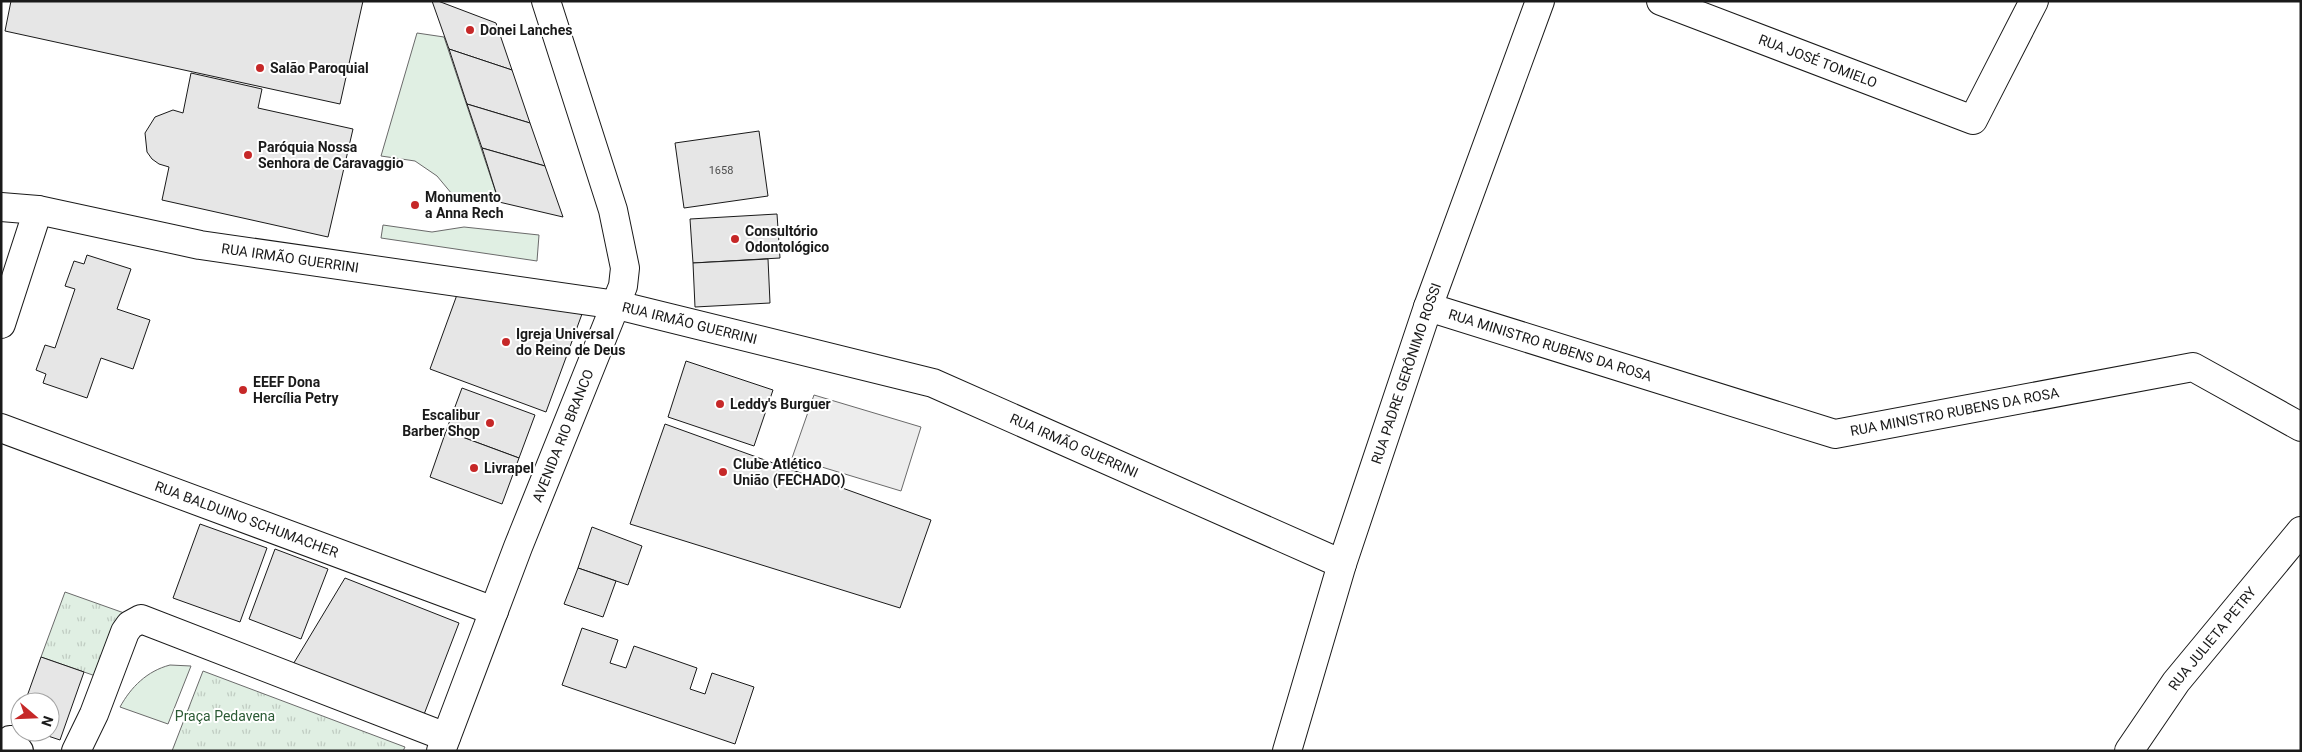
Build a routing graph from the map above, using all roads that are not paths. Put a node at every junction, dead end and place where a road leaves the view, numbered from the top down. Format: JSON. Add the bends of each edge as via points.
{"nodes":[{"id":1,"x":546,"y":1,"type":"edge"},
{"id":2,"x":1540,"y":1,"type":"edge"},
{"id":3,"x":1661,"y":1,"type":"edge"},
{"id":4,"x":2034,"y":1,"type":"edge"},
{"id":5,"x":1,"y":206,"type":"edge"},
{"id":6,"x":38,"y":210,"type":"junction"},
{"id":7,"x":617,"y":305,"type":"junction"},
{"id":8,"x":1428,"y":307,"type":"junction"},
{"id":9,"x":1,"y":324,"type":"edge"},
{"id":10,"x":2301,"y":427,"type":"edge"},
{"id":11,"x":1,"y":428,"type":"edge"},
{"id":12,"x":2301,"y":531,"type":"edge"},
{"id":13,"x":1342,"y":564,"type":"junction"},
{"id":14,"x":494,"y":611,"type":"junction"},
{"id":15,"x":444,"y":744,"type":"edge"},
{"id":16,"x":76,"y":751,"type":"edge"},
{"id":17,"x":1288,"y":751,"type":"edge"},
{"id":18,"x":2129,"y":751,"type":"edge"}],
"edges":[{"from":1,"to":7,"type":"street","name":"AVENIDA RIO BRANCO","via":[[617,226],[624,268]]},
{"from":2,"to":8,"type":"street","name":"RUA PADRE GERÔNIMO ROSSI"},
{"from":3,"to":4,"type":"street","name":"RUA JOSÉ TOMIELO","via":[[1973,120]]},
{"from":5,"to":6,"type":"street","name":"RUA IRMÃO GUERRINI"},
{"from":6,"to":7,"type":"street","name":"RUA IRMÃO GUERRINI","via":[[200,245]]},
{"from":6,"to":9,"type":"street"},
{"from":7,"to":13,"type":"street","name":"RUA IRMÃO GUERRINI","via":[[932,383]]},
{"from":7,"to":14,"type":"street","name":"AVENIDA RIO BRANCO"},
{"from":8,"to":10,"type":"street","name":"RUA MINISTRO RUBENS DA ROSA","via":[[1835,434],[2193,367]]},
{"from":8,"to":13,"type":"street","name":"RUA PADRE GERÔNIMO ROSSI"},
{"from":11,"to":14,"type":"street","name":"RUA BALDUINO SCHUMACHER"},
{"from":12,"to":18,"type":"street","name":"RUA JULIETA PETRY","via":[[2176,682]]},
{"from":13,"to":17,"type":"street","name":"RUA PADRE GERÔNIMO ROSSI"},
{"from":14,"to":15,"type":"street","name":"AVENIDA RIO BRANCO"},
{"from":15,"to":16,"type":"street","via":[[142,619],[130,625],[125,632],[94,714]]}]}
